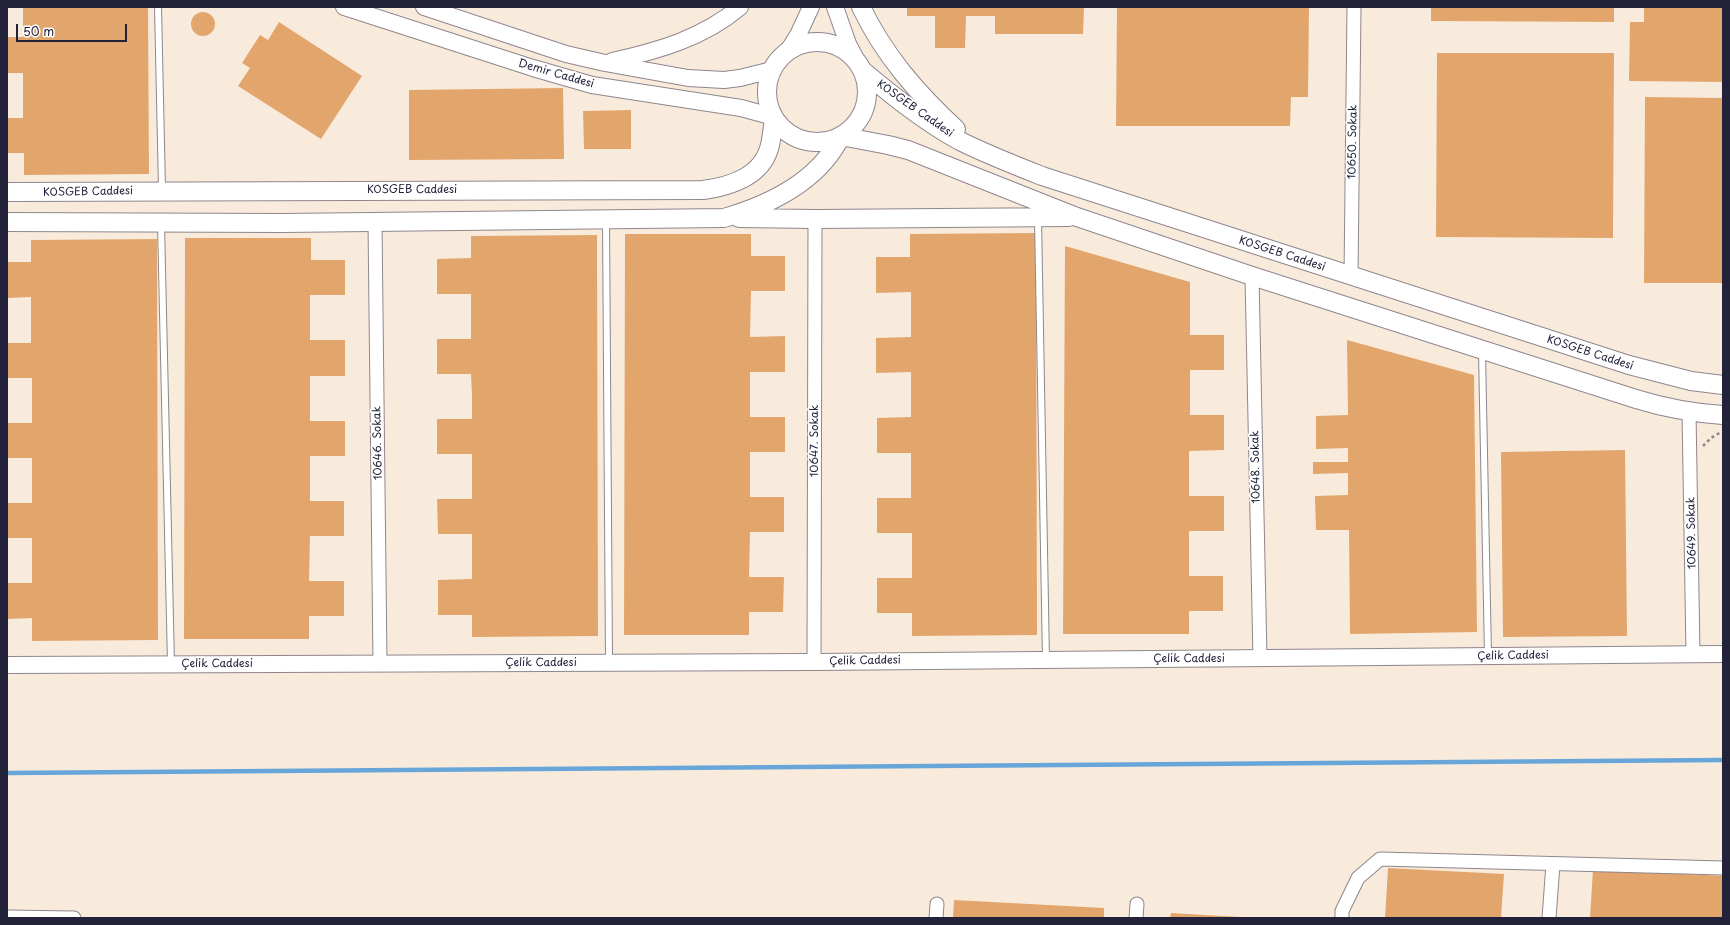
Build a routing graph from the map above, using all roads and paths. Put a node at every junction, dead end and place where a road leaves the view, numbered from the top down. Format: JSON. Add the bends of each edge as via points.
{"nodes":[{"id":1,"x":158,"y":7,"type":"edge"},
{"id":2,"x":344,"y":7,"type":"edge"},
{"id":3,"x":424,"y":7,"type":"edge"},
{"id":4,"x":740,"y":7,"type":"edge"},
{"id":5,"x":811,"y":7,"type":"edge"},
{"id":6,"x":835,"y":7,"type":"edge"},
{"id":7,"x":861,"y":7,"type":"edge"},
{"id":8,"x":1354,"y":7,"type":"edge"},
{"id":9,"x":788,"y":51,"type":"junction"},
{"id":10,"x":606,"y":63,"type":"junction"},
{"id":11,"x":860,"y":66,"type":"junction"},
{"id":12,"x":772,"y":70,"type":"junction"},
{"id":13,"x":774,"y":117,"type":"junction"},
{"id":14,"x":840,"y":136,"type":"junction"},
{"id":15,"x":979,"y":150,"type":"junction"},
{"id":16,"x":162,"y":191,"type":"junction"},
{"id":17,"x":7,"y":192,"type":"edge"},
{"id":18,"x":1038,"y":217,"type":"junction"},
{"id":19,"x":1077,"y":217,"type":"junction"},
{"id":20,"x":724,"y":218,"type":"junction"},
{"id":21,"x":816,"y":219,"type":"junction"},
{"id":22,"x":606,"y":220,"type":"junction"},
{"id":23,"x":7,"y":222,"type":"edge"},
{"id":24,"x":375,"y":222,"type":"junction"},
{"id":25,"x":161,"y":223,"type":"junction"},
{"id":26,"x":1252,"y":276,"type":"junction"},
{"id":27,"x":1352,"y":277,"type":"junction"},
{"id":28,"x":1482,"y":349,"type":"junction"},
{"id":29,"x":1723,"y":385,"type":"edge"},
{"id":30,"x":1690,"y":412,"type":"junction"},
{"id":31,"x":1723,"y":415,"type":"edge"},
{"id":32,"x":1723,"y":430,"type":"edge"},
{"id":33,"x":1690,"y":459,"type":"junction"},
{"id":34,"x":1693,"y":654,"type":"junction"},
{"id":35,"x":1723,"y":654,"type":"edge"},
{"id":36,"x":1488,"y":656,"type":"junction"},
{"id":37,"x":1260,"y":658,"type":"junction"},
{"id":38,"x":1046,"y":660,"type":"junction"},
{"id":39,"x":609,"y":662,"type":"junction"},
{"id":40,"x":814,"y":662,"type":"junction"},
{"id":41,"x":380,"y":663,"type":"junction"},
{"id":42,"x":171,"y":664,"type":"junction"},
{"id":43,"x":7,"y":665,"type":"edge"},
{"id":44,"x":1553,"y":864,"type":"junction"},
{"id":45,"x":1723,"y":868,"type":"edge"},
{"id":46,"x":937,"y":904,"type":"dead end"},
{"id":47,"x":1137,"y":904,"type":"dead end"},
{"id":48,"x":7,"y":917,"type":"edge"},
{"id":49,"x":74,"y":918,"type":"edge"},
{"id":50,"x":936,"y":918,"type":"edge"},
{"id":51,"x":1136,"y":918,"type":"edge"},
{"id":52,"x":1342,"y":918,"type":"edge"},
{"id":53,"x":1549,"y":918,"type":"edge"}],
"edges":[{"from":1,"to":16,"type":"lane"},
{"from":2,"to":13,"type":"street","name":"Demir Caddesi","via":[[592,85],[741,108]]},
{"from":3,"to":10,"type":"street","name":"Demir Caddesi","via":[[546,48]]},
{"from":4,"to":10,"type":"street","via":[[730,16],[684,41]]},
{"from":5,"to":9,"type":"street"},
{"from":6,"to":11,"type":"street","via":[[848,44]]},
{"from":7,"to":15,"type":"main road","via":[[879,42],[899,69],[932,106]]},
{"from":8,"to":27,"type":"street","name":"10650. Sokak"},
{"from":9,"to":11,"type":"main road","via":[[806,43],[825,42],[843,48]]},
{"from":9,"to":12,"type":"main road","via":[[776,62]]},
{"from":10,"to":12,"type":"street","name":"Demir Caddesi","via":[[706,80],[740,78]]},
{"from":11,"to":14,"type":"main road","via":[[868,89],[865,108],[855,124]]},
{"from":11,"to":15,"type":"main road","name":"KOSGEB Caddesi","via":[[923,118]]},
{"from":12,"to":13,"type":"main road","via":[[767,89]]},
{"from":13,"to":14,"type":"main road","via":[[792,135],[803,140],[822,141]]},
{"from":13,"to":16,"type":"main road","name":"KOSGEB Caddesi","via":[[770,146],[763,161],[753,172],[739,182],[704,190]]},
{"from":14,"to":19,"type":"main road","via":[[914,152]]},
{"from":14,"to":20,"type":"main road","via":[[834,150],[824,162],[796,185],[759,206]]},
{"from":15,"to":27,"type":"main road","name":"KOSGEB Caddesi","via":[[1080,190]]},
{"from":16,"to":17,"type":"main road","name":"KOSGEB Caddesi"},
{"from":18,"to":19,"type":"main road"},
{"from":18,"to":21,"type":"main road"},
{"from":18,"to":38,"type":"lane"},
{"from":19,"to":26,"type":"main road"},
{"from":20,"to":21,"type":"main road"},
{"from":20,"to":22,"type":"main road"},
{"from":21,"to":40,"type":"street","name":"10647. Sokak"},
{"from":22,"to":24,"type":"main road"},
{"from":22,"to":39,"type":"lane"},
{"from":23,"to":25,"type":"main road"},
{"from":24,"to":25,"type":"main road"},
{"from":24,"to":41,"type":"street","name":"10646. Sokak"},
{"from":25,"to":42,"type":"lane"},
{"from":26,"to":28,"type":"main road"},
{"from":26,"to":37,"type":"street","name":"10648. Sokak"},
{"from":27,"to":29,"type":"main road","name":"KOSGEB Caddesi","via":[[1629,365],[1691,381]]},
{"from":28,"to":30,"type":"main road","via":[[1662,407]]},
{"from":28,"to":36,"type":"lane"},
{"from":30,"to":31,"type":"main road"},
{"from":30,"to":33,"type":"street","name":"10649. Sokak"},
{"from":32,"to":33,"type":"path"},
{"from":33,"to":34,"type":"street","name":"10649. Sokak"},
{"from":34,"to":35,"type":"street","name":"Çelik Caddesi"},
{"from":34,"to":36,"type":"street","name":"Çelik Caddesi"},
{"from":36,"to":37,"type":"street","name":"Çelik Caddesi"},
{"from":37,"to":38,"type":"street","name":"Çelik Caddesi"},
{"from":38,"to":40,"type":"street","name":"Çelik Caddesi"},
{"from":39,"to":40,"type":"street","name":"Çelik Caddesi"},
{"from":39,"to":41,"type":"street","name":"Çelik Caddesi"},
{"from":41,"to":42,"type":"street","name":"Çelik Caddesi"},
{"from":42,"to":43,"type":"street","name":"Çelik Caddesi"},
{"from":44,"to":45,"type":"street"},
{"from":44,"to":52,"type":"street","via":[[1380,859],[1358,878],[1342,911]]},
{"from":44,"to":53,"type":"street"},
{"from":46,"to":50,"type":"street"},
{"from":47,"to":51,"type":"street"},
{"from":48,"to":49,"type":"street"}]}
